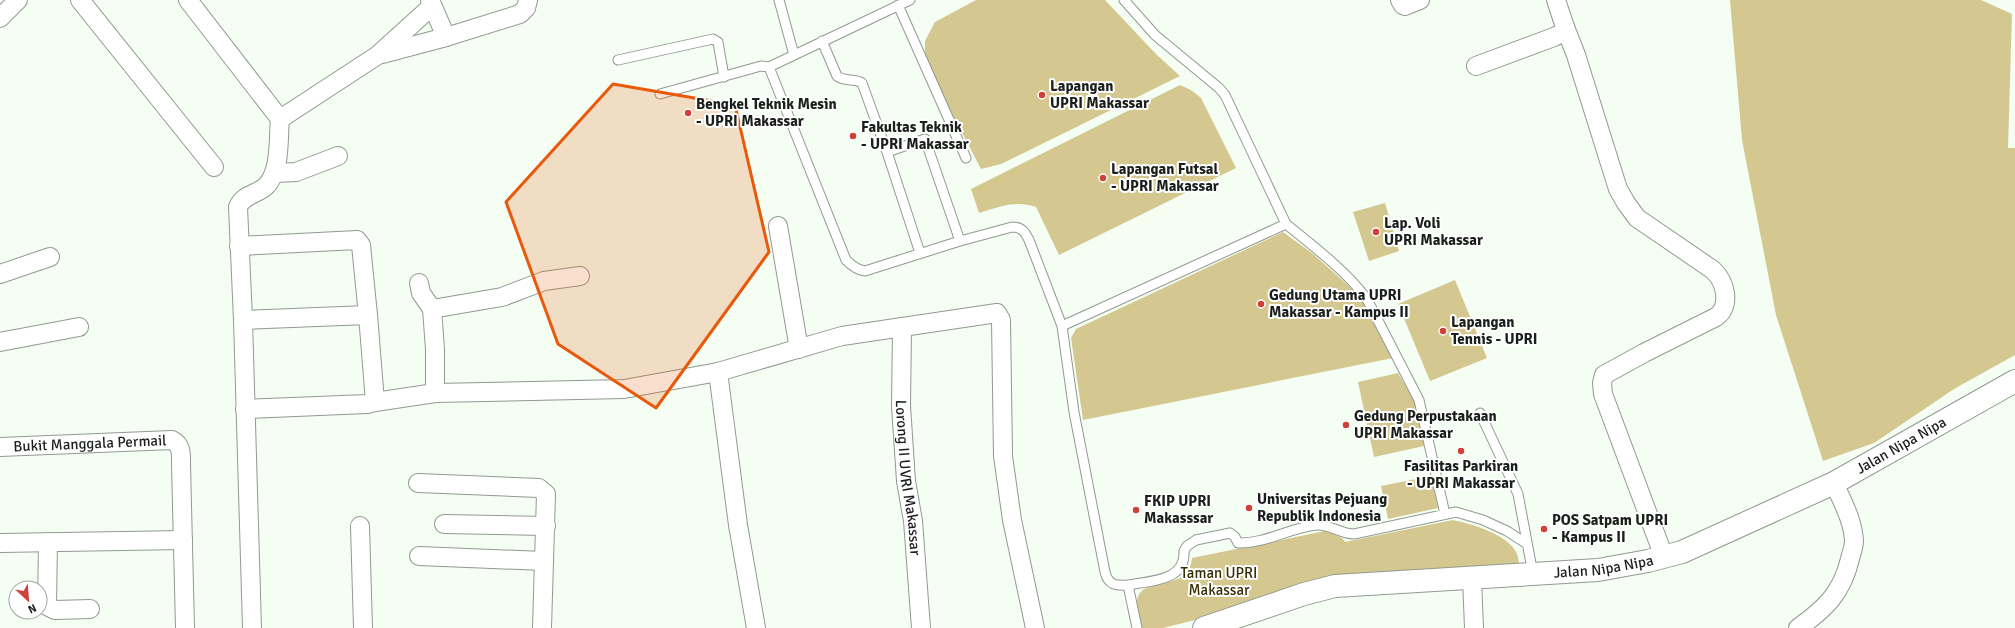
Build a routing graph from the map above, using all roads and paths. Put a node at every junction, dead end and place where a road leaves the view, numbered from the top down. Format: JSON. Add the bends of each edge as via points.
{"nodes":[{"id":1,"x":18,"y":0,"type":"edge"},
{"id":2,"x":80,"y":0,"type":"edge"},
{"id":3,"x":188,"y":0,"type":"edge"},
{"id":4,"x":528,"y":0,"type":"edge"},
{"id":5,"x":779,"y":0,"type":"edge"},
{"id":6,"x":910,"y":0,"type":"edge"},
{"id":7,"x":1124,"y":0,"type":"edge"},
{"id":8,"x":1400,"y":0,"type":"edge"},
{"id":9,"x":1420,"y":0,"type":"edge"},
{"id":10,"x":1556,"y":0,"type":"edge"},
{"id":11,"x":431,"y":3,"type":"edge"},
{"id":12,"x":898,"y":6,"type":"junction"},
{"id":13,"x":0,"y":18,"type":"edge"},
{"id":14,"x":1565,"y":27,"type":"junction"},
{"id":15,"x":446,"y":37,"type":"junction"},
{"id":16,"x":822,"y":41,"type":"junction"},
{"id":17,"x":378,"y":54,"type":"junction"},
{"id":18,"x":794,"y":55,"type":"junction"},
{"id":19,"x":618,"y":60,"type":"dead end"},
{"id":20,"x":1476,"y":66,"type":"dead end"},
{"id":21,"x":769,"y":67,"type":"junction"},
{"id":22,"x":724,"y":77,"type":"junction"},
{"id":23,"x":660,"y":94,"type":"dead end"},
{"id":24,"x":280,"y":119,"type":"junction"},
{"id":25,"x":887,"y":152,"type":"junction"},
{"id":26,"x":338,"y":156,"type":"dead end"},
{"id":27,"x":966,"y":158,"type":"dead end"},
{"id":28,"x":214,"y":167,"type":"dead end"},
{"id":29,"x":275,"y":173,"type":"junction"},
{"id":30,"x":1286,"y":224,"type":"junction"},
{"id":31,"x":778,"y":226,"type":"dead end"},
{"id":32,"x":960,"y":242,"type":"junction"},
{"id":33,"x":239,"y":246,"type":"junction"},
{"id":34,"x":920,"y":252,"type":"junction"},
{"id":35,"x":50,"y":257,"type":"dead end"},
{"id":36,"x":0,"y":274,"type":"edge"},
{"id":37,"x":580,"y":276,"type":"dead end"},
{"id":38,"x":419,"y":283,"type":"dead end"},
{"id":39,"x":432,"y":309,"type":"junction"},
{"id":40,"x":368,"y":315,"type":"junction"},
{"id":41,"x":243,"y":320,"type":"junction"},
{"id":42,"x":1062,"y":326,"type":"junction"},
{"id":43,"x":79,"y":327,"type":"dead end"},
{"id":44,"x":902,"y":327,"type":"junction"},
{"id":45,"x":0,"y":342,"type":"edge"},
{"id":46,"x":799,"y":349,"type":"junction"},
{"id":47,"x":718,"y":372,"type":"junction"},
{"id":48,"x":2015,"y":381,"type":"edge"},
{"id":49,"x":436,"y":393,"type":"junction"},
{"id":50,"x":374,"y":402,"type":"junction"},
{"id":51,"x":245,"y":409,"type":"junction"},
{"id":52,"x":1480,"y":413,"type":"dead end"},
{"id":53,"x":0,"y":447,"type":"edge"},
{"id":54,"x":418,"y":483,"type":"dead end"},
{"id":55,"x":1834,"y":483,"type":"junction"},
{"id":56,"x":1445,"y":514,"type":"junction"},
{"id":57,"x":444,"y":524,"type":"dead end"},
{"id":58,"x":360,"y":526,"type":"dead end"},
{"id":59,"x":546,"y":526,"type":"junction"},
{"id":60,"x":183,"y":540,"type":"junction"},
{"id":61,"x":48,"y":542,"type":"junction"},
{"id":62,"x":0,"y":543,"type":"edge"},
{"id":63,"x":1527,"y":544,"type":"junction"},
{"id":64,"x":419,"y":556,"type":"dead end"},
{"id":65,"x":1664,"y":557,"type":"junction"},
{"id":66,"x":544,"y":561,"type":"junction"},
{"id":67,"x":1533,"y":575,"type":"junction"},
{"id":68,"x":1472,"y":578,"type":"junction"},
{"id":69,"x":1128,"y":585,"type":"junction"},
{"id":70,"x":90,"y":609,"type":"dead end"},
{"id":71,"x":185,"y":628,"type":"edge"},
{"id":72,"x":252,"y":628,"type":"edge"},
{"id":73,"x":363,"y":628,"type":"edge"},
{"id":74,"x":542,"y":628,"type":"edge"},
{"id":75,"x":756,"y":628,"type":"edge"},
{"id":76,"x":921,"y":628,"type":"edge"},
{"id":77,"x":1035,"y":628,"type":"edge"},
{"id":78,"x":1137,"y":628,"type":"edge"},
{"id":79,"x":1204,"y":628,"type":"edge"},
{"id":80,"x":1474,"y":628,"type":"edge"},
{"id":81,"x":1798,"y":628,"type":"edge"}],
"edges":[{"from":1,"to":13,"type":"street"},
{"from":2,"to":28,"type":"street"},
{"from":3,"to":24,"type":"street"},
{"from":4,"to":15,"type":"street","via":[[526,8],[520,14]]},
{"from":5,"to":18,"type":"lane"},
{"from":6,"to":12,"type":"lane"},
{"from":7,"to":30,"type":"lane","via":[[1156,35],[1225,95]]},
{"from":8,"to":9,"type":"street","via":[[1405,6]]},
{"from":10,"to":14,"type":"street"},
{"from":11,"to":15,"type":"street"},
{"from":11,"to":17,"type":"street"},
{"from":12,"to":16,"type":"lane"},
{"from":12,"to":27,"type":"lane"},
{"from":14,"to":20,"type":"street","via":[[1562,33],[1554,37]]},
{"from":14,"to":65,"type":"street","via":[[1618,189],[1626,203],[1637,218],[1718,274],[1726,297],[1721,314],[1604,375],[1602,380],[1603,394],[1611,418]]},
{"from":15,"to":17,"type":"street"},
{"from":16,"to":18,"type":"lane"},
{"from":16,"to":25,"type":"lane","via":[[837,76],[862,83]]},
{"from":17,"to":24,"type":"street"},
{"from":18,"to":21,"type":"lane"},
{"from":19,"to":22,"type":"lane","via":[[713,39],[718,42]]},
{"from":21,"to":22,"type":"lane","via":[[761,66]]},
{"from":21,"to":34,"type":"lane","via":[[846,260],[855,268],[865,271]]},
{"from":22,"to":23,"type":"lane"},
{"from":24,"to":29,"type":"street"},
{"from":25,"to":32,"type":"lane","via":[[925,139]]},
{"from":25,"to":34,"type":"lane"},
{"from":26,"to":29,"type":"street","via":[[296,172]]},
{"from":29,"to":33,"type":"street","via":[[263,188],[240,202]]},
{"from":30,"to":42,"type":"lane"},
{"from":30,"to":56,"type":"lane","via":[[1326,257],[1368,301],[1419,400]]},
{"from":31,"to":46,"type":"street"},
{"from":32,"to":34,"type":"lane"},
{"from":32,"to":42,"type":"lane","via":[[1019,227],[1025,232]]},
{"from":33,"to":40,"type":"street","via":[[357,240],[361,245]]},
{"from":33,"to":41,"type":"street"},
{"from":35,"to":36,"type":"street"},
{"from":37,"to":39,"type":"street","via":[[544,281],[502,297]]},
{"from":38,"to":39,"type":"street","via":[[424,300]]},
{"from":39,"to":49,"type":"street"},
{"from":40,"to":41,"type":"street"},
{"from":40,"to":50,"type":"street"},
{"from":41,"to":51,"type":"street"},
{"from":42,"to":69,"type":"lane","via":[[1074,412],[1104,572],[1111,584]]},
{"from":43,"to":45,"type":"street"},
{"from":44,"to":46,"type":"street","via":[[842,336]]},
{"from":44,"to":76,"type":"street","name":"Lorong II UVRI Makassar","via":[[902,421]]},
{"from":44,"to":77,"type":"street","via":[[994,312],[1000,316],[1003,456],[1012,520]]},
{"from":46,"to":47,"type":"street"},
{"from":47,"to":49,"type":"street","via":[[624,389]]},
{"from":47,"to":75,"type":"street","via":[[738,525]]},
{"from":48,"to":55,"type":"street","name":"Jalan Nipa Nipa"},
{"from":49,"to":50,"type":"street"},
{"from":50,"to":51,"type":"street"},
{"from":51,"to":72,"type":"street"},
{"from":52,"to":63,"type":"lane","via":[[1518,494]]},
{"from":53,"to":60,"type":"street","name":"Bukit Manggala Permail","via":[[172,440],[177,442],[180,452]]},
{"from":54,"to":59,"type":"street","via":[[539,488],[547,496]]},
{"from":55,"to":65,"type":"street","name":"Jalan Nipa Nipa","via":[[1699,545]]},
{"from":55,"to":81,"type":"street","via":[[1849,516],[1854,542],[1846,575],[1836,595],[1819,613]]},
{"from":56,"to":63,"type":"lane","via":[[1460,513],[1483,520]]},
{"from":56,"to":69,"type":"lane","via":[[1354,534],[1346,534],[1323,525],[1283,532],[1270,538],[1245,543],[1238,543],[1230,533],[1196,540],[1184,551],[1181,569],[1171,576]]},
{"from":57,"to":59,"type":"street"},
{"from":58,"to":73,"type":"street"},
{"from":59,"to":66,"type":"street"},
{"from":60,"to":61,"type":"street"},
{"from":60,"to":71,"type":"street","name":"Bukit Manggala Permail"},
{"from":61,"to":62,"type":"street"},
{"from":61,"to":70,"type":"street","via":[[47,606],[55,610]]},
{"from":63,"to":67,"type":"lane"},
{"from":64,"to":66,"type":"street"},
{"from":65,"to":67,"type":"street","name":"Jalan Nipa Nipa","via":[[1598,570]]},
{"from":66,"to":74,"type":"street"},
{"from":67,"to":68,"type":"street","name":"Jalan Nipa Nipa"},
{"from":68,"to":79,"type":"street","name":"Jalan Nipa Nipa","via":[[1335,586]]},
{"from":68,"to":80,"type":"street"},
{"from":69,"to":78,"type":"lane"}]}
